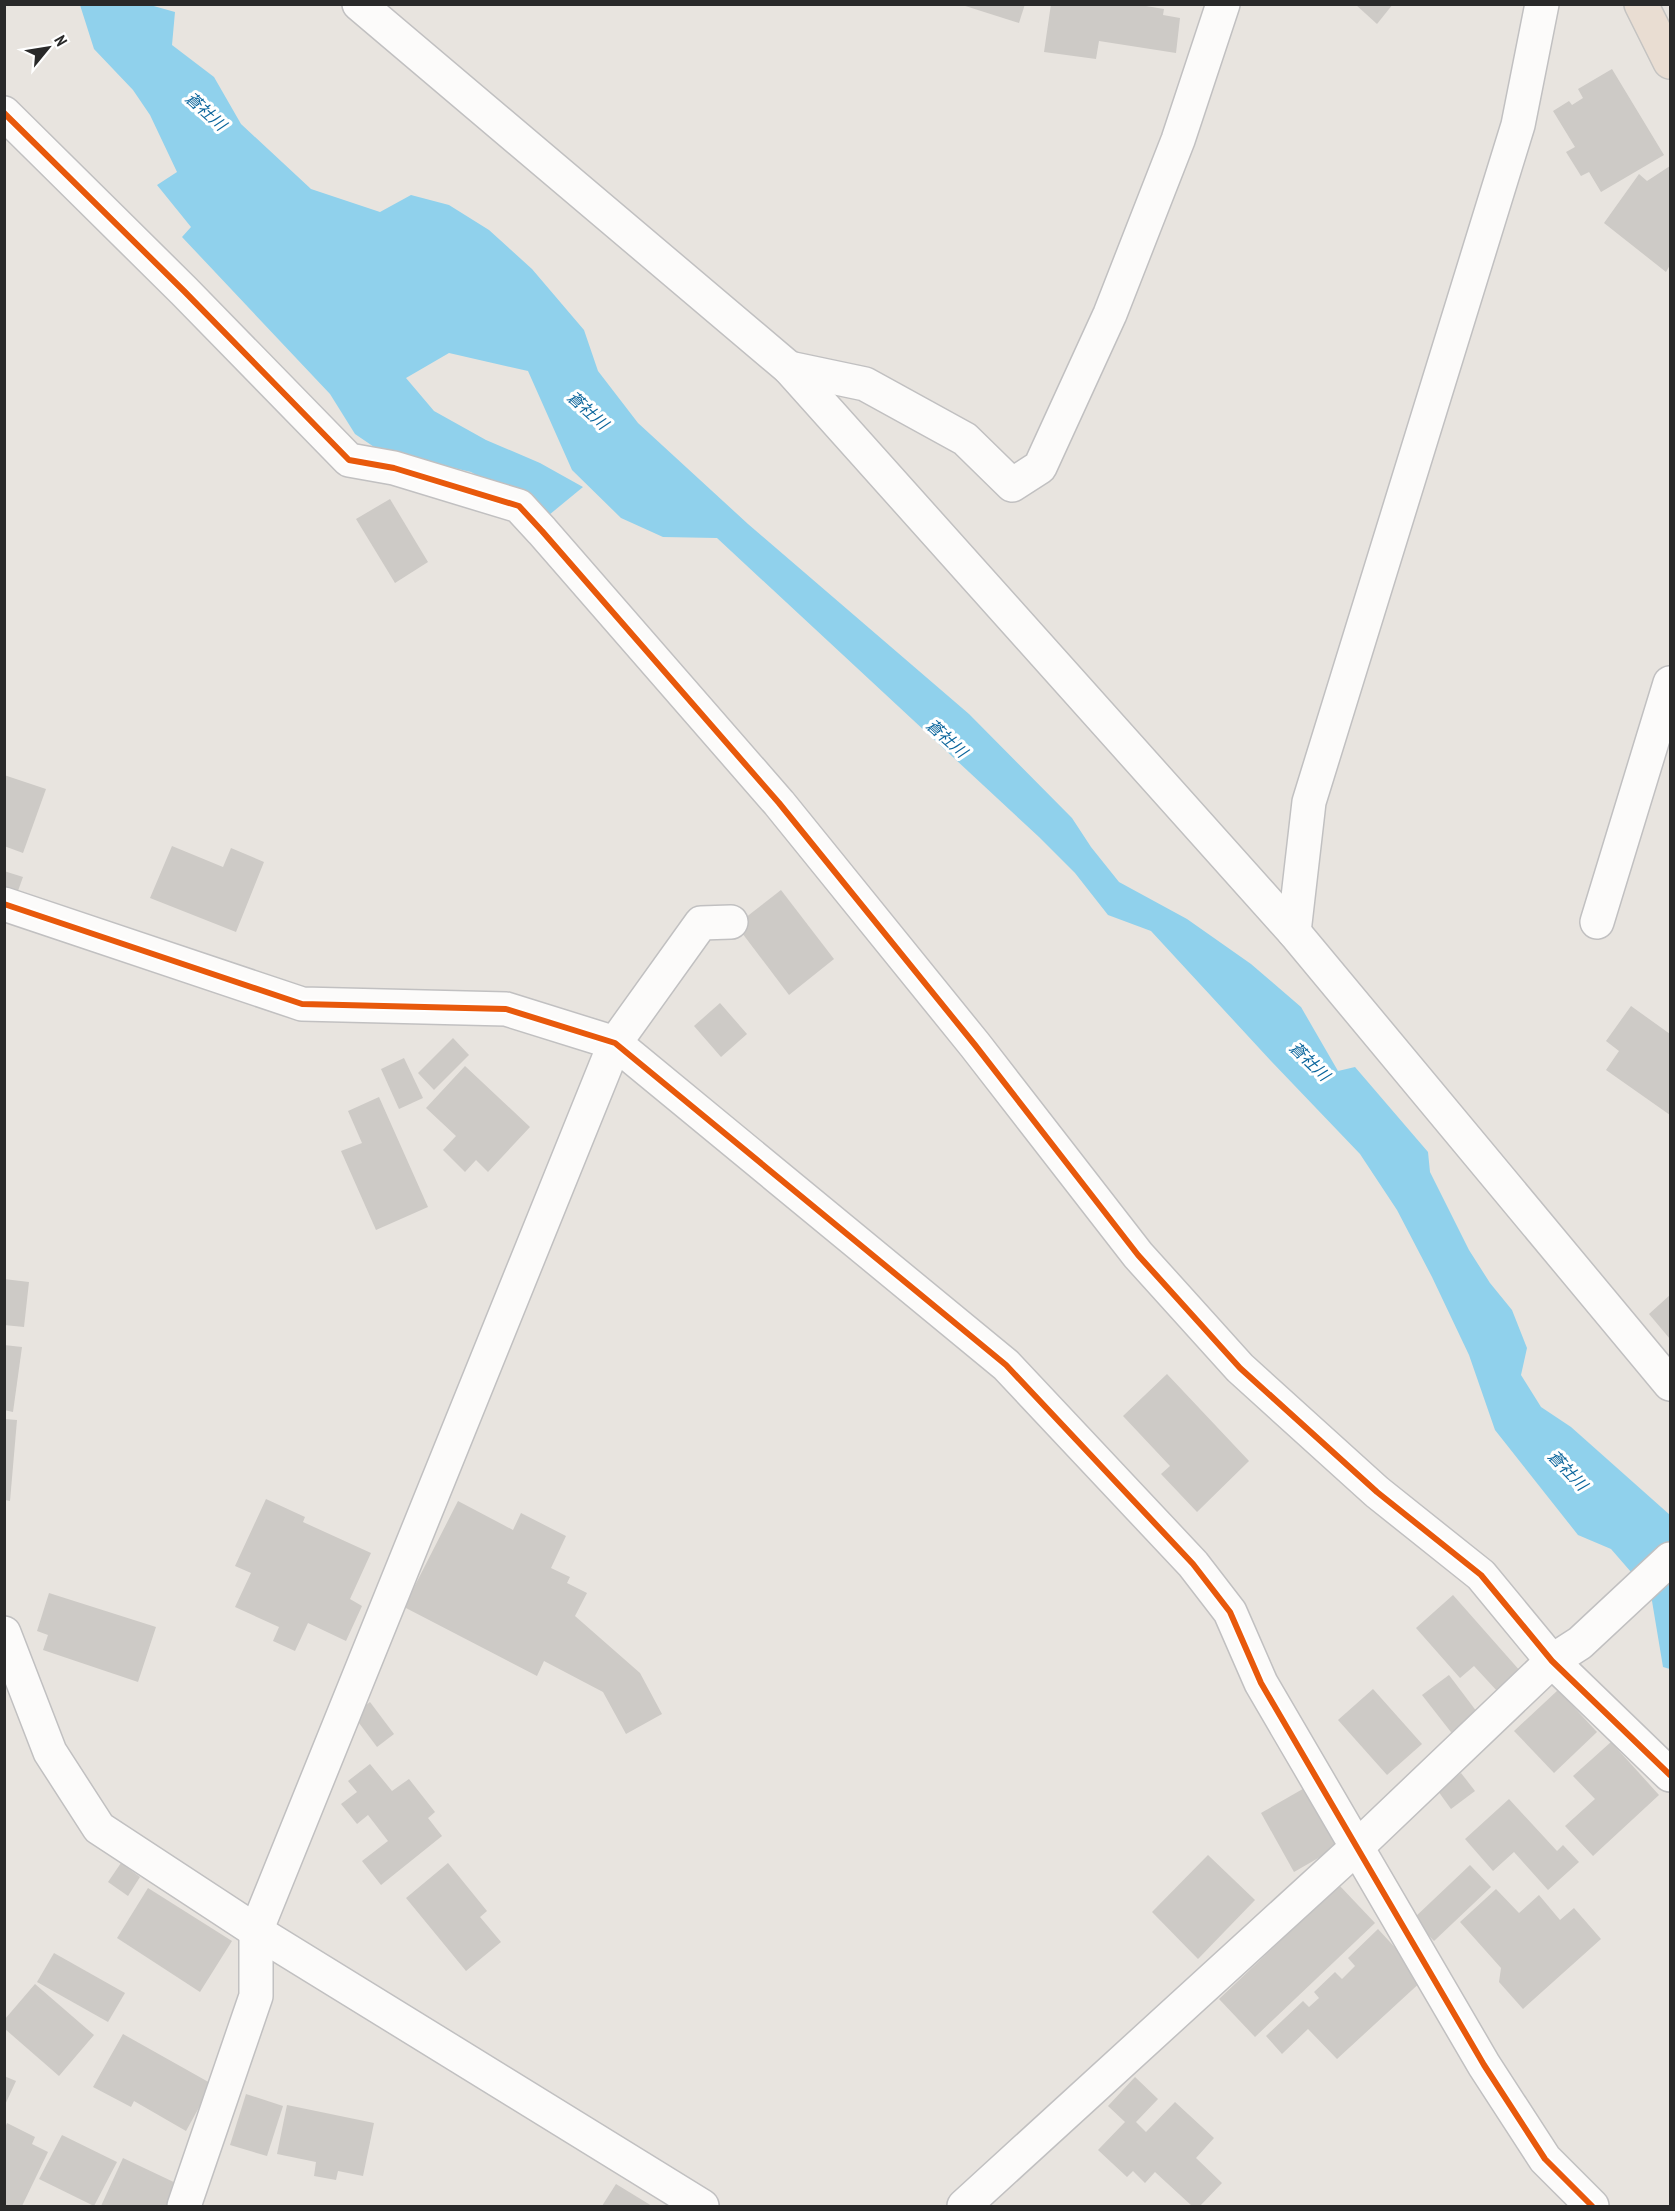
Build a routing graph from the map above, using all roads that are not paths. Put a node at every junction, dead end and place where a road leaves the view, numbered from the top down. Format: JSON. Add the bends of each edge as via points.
{"nodes":[{"id":1,"x":359,"y":4,"type":"edge"},
{"id":2,"x":1223,"y":4,"type":"edge"},
{"id":3,"x":1542,"y":4,"type":"edge"},
{"id":4,"x":1641,"y":4,"type":"edge"},
{"id":5,"x":1671,"y":62,"type":"edge"},
{"id":6,"x":4,"y":113,"type":"edge"},
{"id":7,"x":789,"y":368,"type":"junction"},
{"id":8,"x":1671,"y":683,"type":"edge"},
{"id":9,"x":4,"y":904,"type":"edge"},
{"id":10,"x":730,"y":922,"type":"dead end"},
{"id":11,"x":1597,"y":922,"type":"dead end"},
{"id":12,"x":1294,"y":932,"type":"junction"},
{"id":13,"x":615,"y":1043,"type":"junction"},
{"id":14,"x":1671,"y":1384,"type":"edge"},
{"id":15,"x":1671,"y":1559,"type":"edge"},
{"id":16,"x":4,"y":1633,"type":"edge"},
{"id":17,"x":1552,"y":1661,"type":"junction"},
{"id":18,"x":1671,"y":1775,"type":"edge"},
{"id":19,"x":1357,"y":1847,"type":"junction"},
{"id":20,"x":256,"y":1930,"type":"junction"},
{"id":21,"x":184,"y":2206,"type":"edge"},
{"id":22,"x":702,"y":2206,"type":"edge"},
{"id":23,"x":964,"y":2206,"type":"edge"},
{"id":24,"x":1592,"y":2206,"type":"edge"}],
"edges":[{"from":1,"to":7,"type":"street"},
{"from":2,"to":7,"type":"street","via":[[1178,140],[1110,314],[1040,467],[1012,485],[965,439],[865,384]]},
{"from":3,"to":12,"type":"street","via":[[1518,124],[1309,802]]},
{"from":4,"to":5,"type":"highway"},
{"from":6,"to":17,"type":"street","via":[[349,460],[394,468],[519,506],[779,803],[1138,1255],[1240,1368],[1377,1492],[1481,1575]]},
{"from":7,"to":12,"type":"street"},
{"from":8,"to":11,"type":"street"},
{"from":9,"to":13,"type":"street","via":[[302,1004],[506,1009]]},
{"from":10,"to":13,"type":"street","via":[[701,923]]},
{"from":12,"to":14,"type":"street"},
{"from":13,"to":19,"type":"street","via":[[1006,1365],[1193,1564],[1230,1612],[1261,1683]]},
{"from":13,"to":20,"type":"street"},
{"from":15,"to":17,"type":"street","via":[[1580,1643]]},
{"from":16,"to":20,"type":"street","via":[[50,1752],[99,1828]]},
{"from":17,"to":18,"type":"street"},
{"from":17,"to":19,"type":"street"},
{"from":19,"to":23,"type":"street"},
{"from":19,"to":24,"type":"street","via":[[1484,2065],[1539,2150]]},
{"from":20,"to":21,"type":"street","via":[[256,1996]]},
{"from":20,"to":22,"type":"street"}]}
